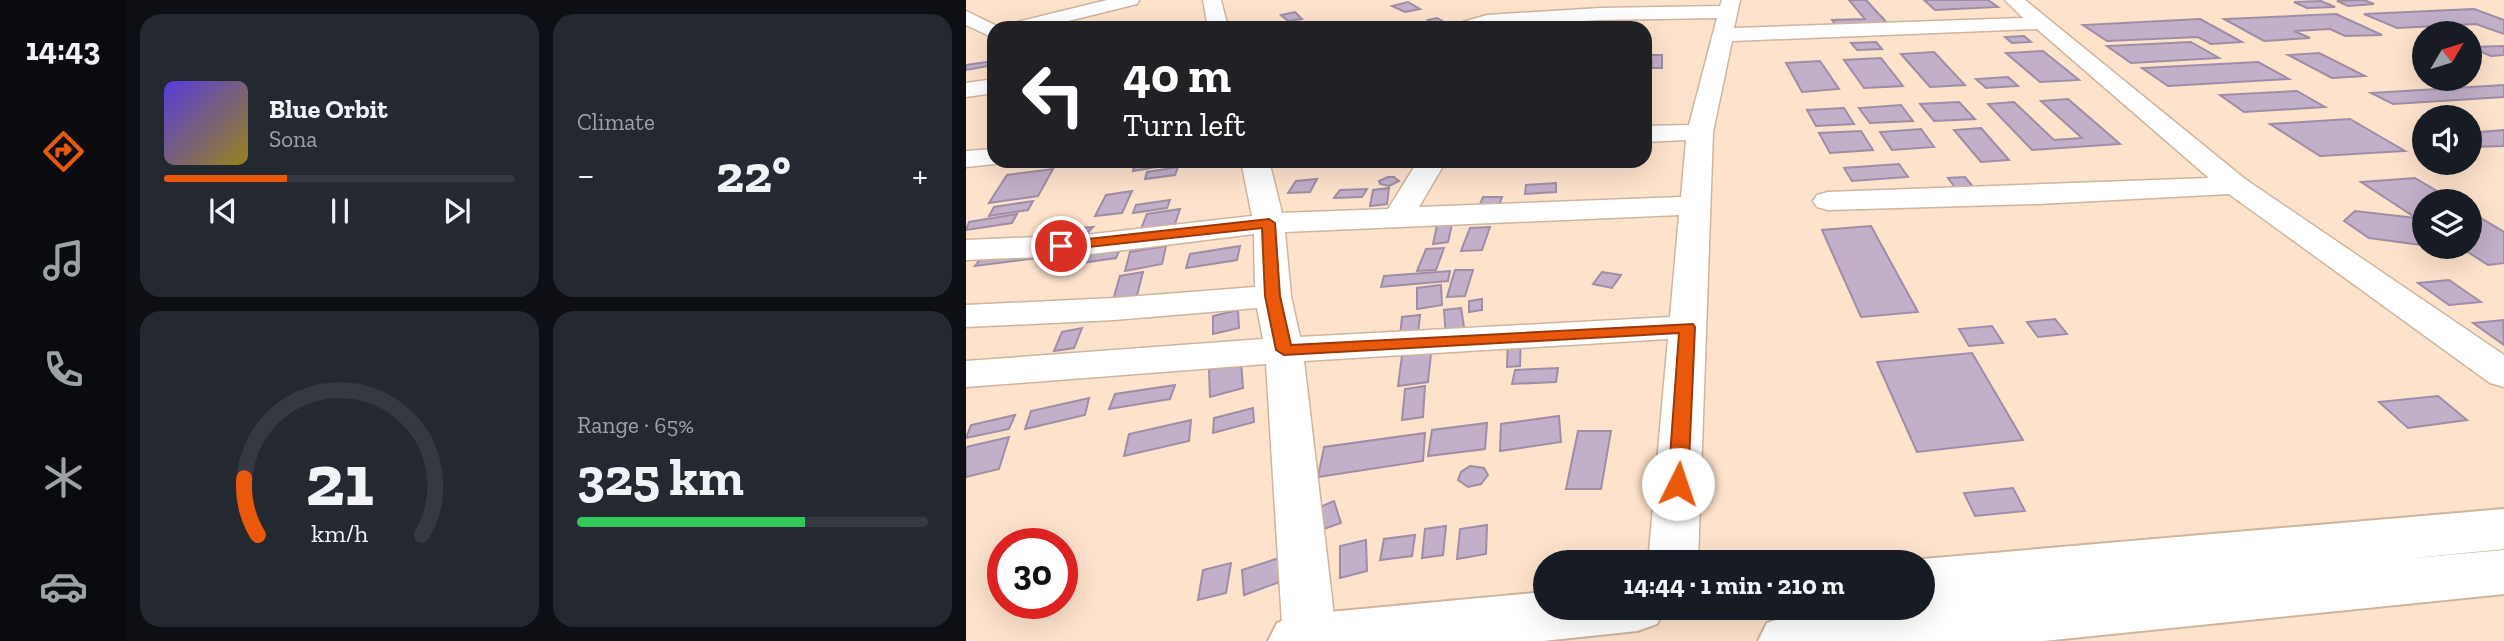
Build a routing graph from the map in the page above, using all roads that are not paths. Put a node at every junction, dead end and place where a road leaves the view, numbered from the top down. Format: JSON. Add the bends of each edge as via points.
{"nodes":[{"id":1,"x":1130,"y":0,"type":"edge"},
{"id":2,"x":1212,"y":0,"type":"edge"},
{"id":3,"x":2014,"y":0,"type":"edge"},
{"id":4,"x":1600,"y":14,"type":"edge"},
{"id":5,"x":1728,"y":16,"type":"edge"},
{"id":6,"x":966,"y":17,"type":"edge"},
{"id":7,"x":1044,"y":21,"type":"edge"},
{"id":8,"x":1216,"y":21,"type":"edge"},
{"id":9,"x":1487,"y":21,"type":"edge"},
{"id":10,"x":2038,"y":23,"type":"junction"},
{"id":11,"x":987,"y":29,"type":"edge"},
{"id":12,"x":987,"y":35,"type":"edge"},
{"id":13,"x":966,"y":40,"type":"edge"},
{"id":14,"x":987,"y":87,"type":"edge"},
{"id":15,"x":966,"y":90,"type":"edge"},
{"id":16,"x":1700,"y":132,"type":"junction"},
{"id":17,"x":1652,"y":134,"type":"edge"},
{"id":18,"x":987,"y":158,"type":"edge"},
{"id":19,"x":966,"y":159,"type":"edge"},
{"id":20,"x":1257,"y":168,"type":"edge"},
{"id":21,"x":1428,"y":168,"type":"edge"},
{"id":22,"x":2235,"y":185,"type":"junction"},
{"id":23,"x":1828,"y":201,"type":"dead end"},
{"id":24,"x":1695,"y":205,"type":"junction"},
{"id":25,"x":1397,"y":218,"type":"junction"},
{"id":26,"x":1269,"y":223,"type":"junction"},
{"id":27,"x":966,"y":250,"type":"edge"},
{"id":28,"x":1273,"y":296,"type":"junction"},
{"id":29,"x":966,"y":316,"type":"edge"},
{"id":30,"x":1687,"y":327,"type":"junction"},
{"id":31,"x":1284,"y":350,"type":"junction"},
{"id":32,"x":966,"y":374,"type":"edge"},
{"id":33,"x":2504,"y":374,"type":"edge"},
{"id":34,"x":2504,"y":529,"type":"edge"},
{"id":35,"x":1674,"y":550,"type":"edge"},
{"id":36,"x":2504,"y":572,"type":"edge"},
{"id":37,"x":1935,"y":581,"type":"edge"},
{"id":38,"x":1533,"y":617,"type":"edge"},
{"id":39,"x":1304,"y":640,"type":"edge"},
{"id":40,"x":1787,"y":641,"type":"edge"}],
"edges":[{"from":1,"to":7,"type":"street"},
{"from":2,"to":8,"type":"street"},
{"from":3,"to":10,"type":"street"},
{"from":4,"to":5,"type":"street"},
{"from":4,"to":9,"type":"street"},
{"from":5,"to":10,"type":"street"},
{"from":5,"to":16,"type":"street"},
{"from":6,"to":11,"type":"street"},
{"from":10,"to":22,"type":"street"},
{"from":12,"to":13,"type":"street"},
{"from":14,"to":15,"type":"street"},
{"from":16,"to":17,"type":"street"},
{"from":16,"to":24,"type":"street"},
{"from":18,"to":19,"type":"street"},
{"from":20,"to":26,"type":"street"},
{"from":21,"to":25,"type":"street"},
{"from":22,"to":23,"type":"street"},
{"from":22,"to":33,"type":"street"},
{"from":24,"to":25,"type":"street"},
{"from":24,"to":30,"type":"street"},
{"from":25,"to":26,"type":"street"},
{"from":26,"to":27,"type":"street","via":[[1084,245]]},
{"from":26,"to":28,"type":"street"},
{"from":28,"to":29,"type":"street"},
{"from":28,"to":31,"type":"street"},
{"from":30,"to":31,"type":"street"},
{"from":30,"to":35,"type":"street"},
{"from":31,"to":32,"type":"street"},
{"from":31,"to":39,"type":"street"},
{"from":34,"to":37,"type":"main road"},
{"from":36,"to":40,"type":"main road"},
{"from":38,"to":39,"type":"main road"}]}
